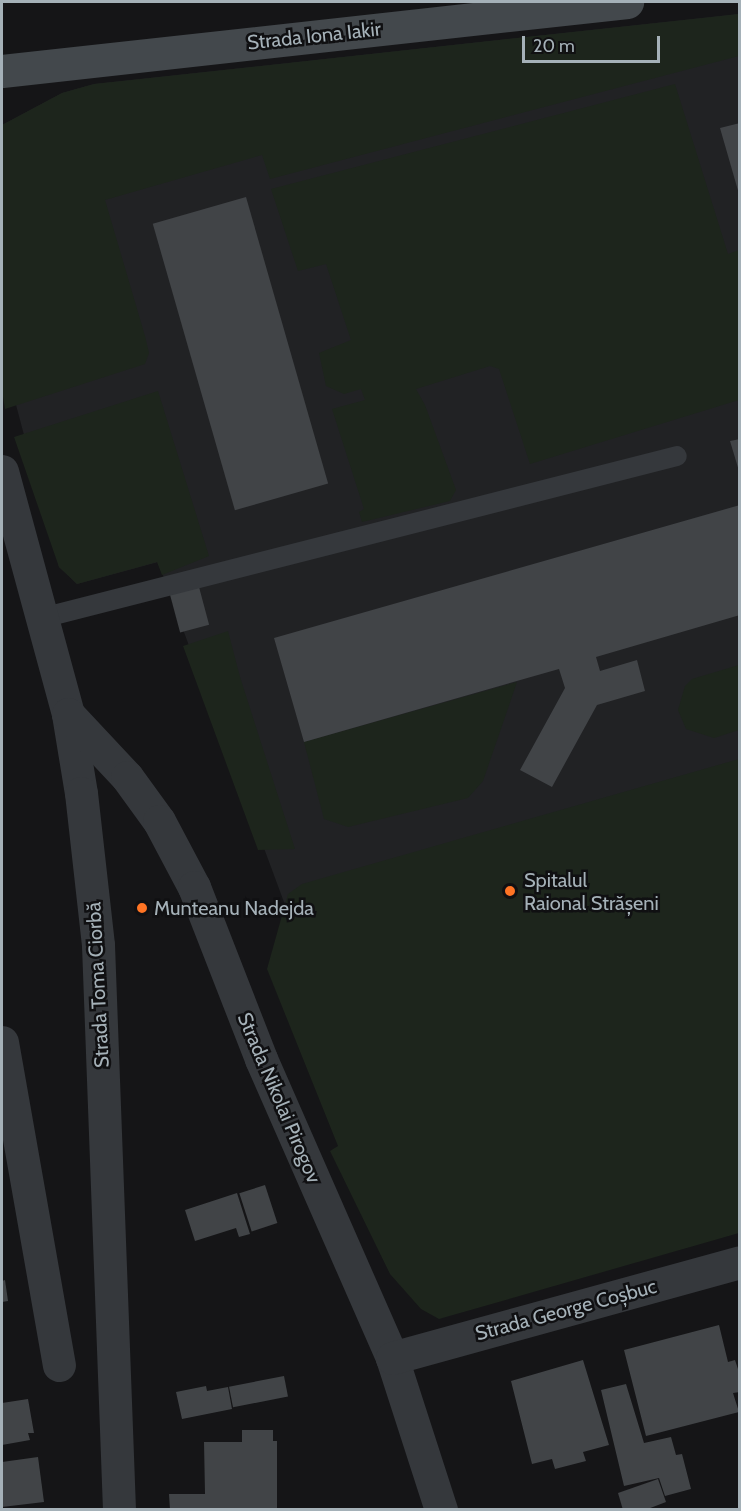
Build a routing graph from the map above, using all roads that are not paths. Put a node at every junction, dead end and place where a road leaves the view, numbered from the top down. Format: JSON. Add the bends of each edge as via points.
{"nodes":[{"id":1,"x":627,"y":2,"type":"edge"},
{"id":2,"x":2,"y":71,"type":"edge"},
{"id":3,"x":677,"y":456,"type":"dead end"},
{"id":4,"x":2,"y":471,"type":"edge"},
{"id":5,"x":42,"y":618,"type":"junction"},
{"id":6,"x":68,"y":714,"type":"junction"},
{"id":7,"x":2,"y":1042,"type":"edge"},
{"id":8,"x":740,"y":1262,"type":"edge"},
{"id":9,"x":392,"y":1358,"type":"junction"},
{"id":10,"x":59,"y":1365,"type":"dead end"},
{"id":11,"x":119,"y":1509,"type":"edge"},
{"id":12,"x":441,"y":1509,"type":"edge"}],
"edges":[{"from":1,"to":2,"type":"street","name":"Strada Iona Iakir"},
{"from":3,"to":5,"type":"lane"},
{"from":4,"to":5,"type":"street","name":"Strada Toma Ciorbă"},
{"from":5,"to":6,"type":"street","name":"Strada Toma Ciorbă"},
{"from":6,"to":9,"type":"street","name":"Strada Nikolai Pirogov","via":[[127,777],[159,821],[194,887],[261,1059]]},
{"from":6,"to":11,"type":"street","name":"Strada Toma Ciorbă","via":[[98,945]]},
{"from":7,"to":10,"type":"street"},
{"from":8,"to":9,"type":"street","name":"Strada George Coșbuc"},
{"from":9,"to":12,"type":"street","name":"Strada Nikolai Pirogov"}]}
